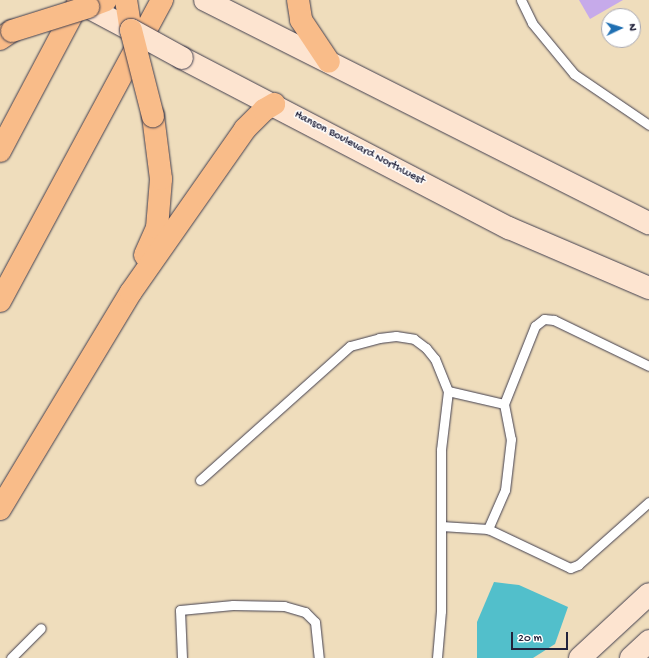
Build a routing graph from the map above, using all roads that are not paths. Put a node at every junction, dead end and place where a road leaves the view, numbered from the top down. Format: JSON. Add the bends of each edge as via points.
{"nodes":[{"id":1,"x":126,"y":0,"type":"edge"},
{"id":2,"x":162,"y":0,"type":"edge"},
{"id":3,"x":298,"y":0,"type":"edge"},
{"id":4,"x":522,"y":0,"type":"edge"},
{"id":5,"x":87,"y":2,"type":"edge"},
{"id":6,"x":209,"y":2,"type":"edge"},
{"id":7,"x":131,"y":30,"type":"junction"},
{"id":8,"x":6,"y":35,"type":"edge"},
{"id":9,"x":329,"y":62,"type":"junction"},
{"id":10,"x":274,"y":104,"type":"junction"},
{"id":11,"x":649,"y":125,"type":"edge"},
{"id":12,"x":0,"y":151,"type":"edge"},
{"id":13,"x":649,"y":223,"type":"edge"},
{"id":14,"x":649,"y":288,"type":"edge"},
{"id":15,"x":131,"y":292,"type":"junction"},
{"id":16,"x":0,"y":301,"type":"edge"},
{"id":17,"x":649,"y":366,"type":"edge"},
{"id":18,"x":448,"y":391,"type":"junction"},
{"id":19,"x":504,"y":404,"type":"junction"},
{"id":20,"x":200,"y":480,"type":"dead end"},
{"id":21,"x":649,"y":502,"type":"edge"},
{"id":22,"x":0,"y":509,"type":"edge"},
{"id":23,"x":441,"y":526,"type":"junction"},
{"id":24,"x":488,"y":529,"type":"junction"},
{"id":25,"x":649,"y":594,"type":"edge"},
{"id":26,"x":41,"y":628,"type":"dead end"},
{"id":27,"x":649,"y":641,"type":"edge"},
{"id":28,"x":12,"y":658,"type":"edge"},
{"id":29,"x":182,"y":658,"type":"edge"},
{"id":30,"x":319,"y":658,"type":"edge"},
{"id":31,"x":438,"y":658,"type":"edge"},
{"id":32,"x":580,"y":658,"type":"edge"},
{"id":33,"x":631,"y":658,"type":"edge"}],
"edges":[{"from":1,"to":7,"type":"highway"},
{"from":2,"to":16,"type":"highway"},
{"from":3,"to":9,"type":"highway","via":[[301,20]]},
{"from":4,"to":11,"type":"lane","via":[[532,23],[574,74]]},
{"from":5,"to":7,"type":"main road","name":"Hanson Boulevard Northwest"},
{"from":5,"to":8,"type":"highway","bridge":true},
{"from":5,"to":12,"type":"highway"},
{"from":6,"to":9,"type":"main road"},
{"from":7,"to":10,"type":"main road","name":"Hanson Boulevard Northwest","bridge":true},
{"from":7,"to":15,"type":"highway","bridge":true,"via":[[153,116],[162,179],[157,228]]},
{"from":9,"to":13,"type":"main road"},
{"from":10,"to":14,"type":"main road","name":"Hanson Boulevard Northwest","via":[[509,228]]},
{"from":10,"to":15,"type":"highway","via":[[245,129]]},
{"from":15,"to":22,"type":"highway"},
{"from":17,"to":19,"type":"lane","via":[[554,320],[544,319],[535,326]]},
{"from":18,"to":19,"type":"lane"},
{"from":18,"to":20,"type":"lane","via":[[435,359],[414,339],[396,336],[350,346]]},
{"from":18,"to":23,"type":"lane","via":[[441,450]]},
{"from":19,"to":24,"type":"lane","via":[[511,439],[505,490]]},
{"from":21,"to":24,"type":"lane","via":[[578,565],[570,568]]},
{"from":23,"to":24,"type":"lane"},
{"from":23,"to":31,"type":"lane"},
{"from":25,"to":32,"type":"main road"},
{"from":26,"to":28,"type":"lane"},
{"from":27,"to":33,"type":"main road"},
{"from":29,"to":30,"type":"lane","via":[[180,610],[233,605],[284,606],[305,612],[315,622]]}]}
